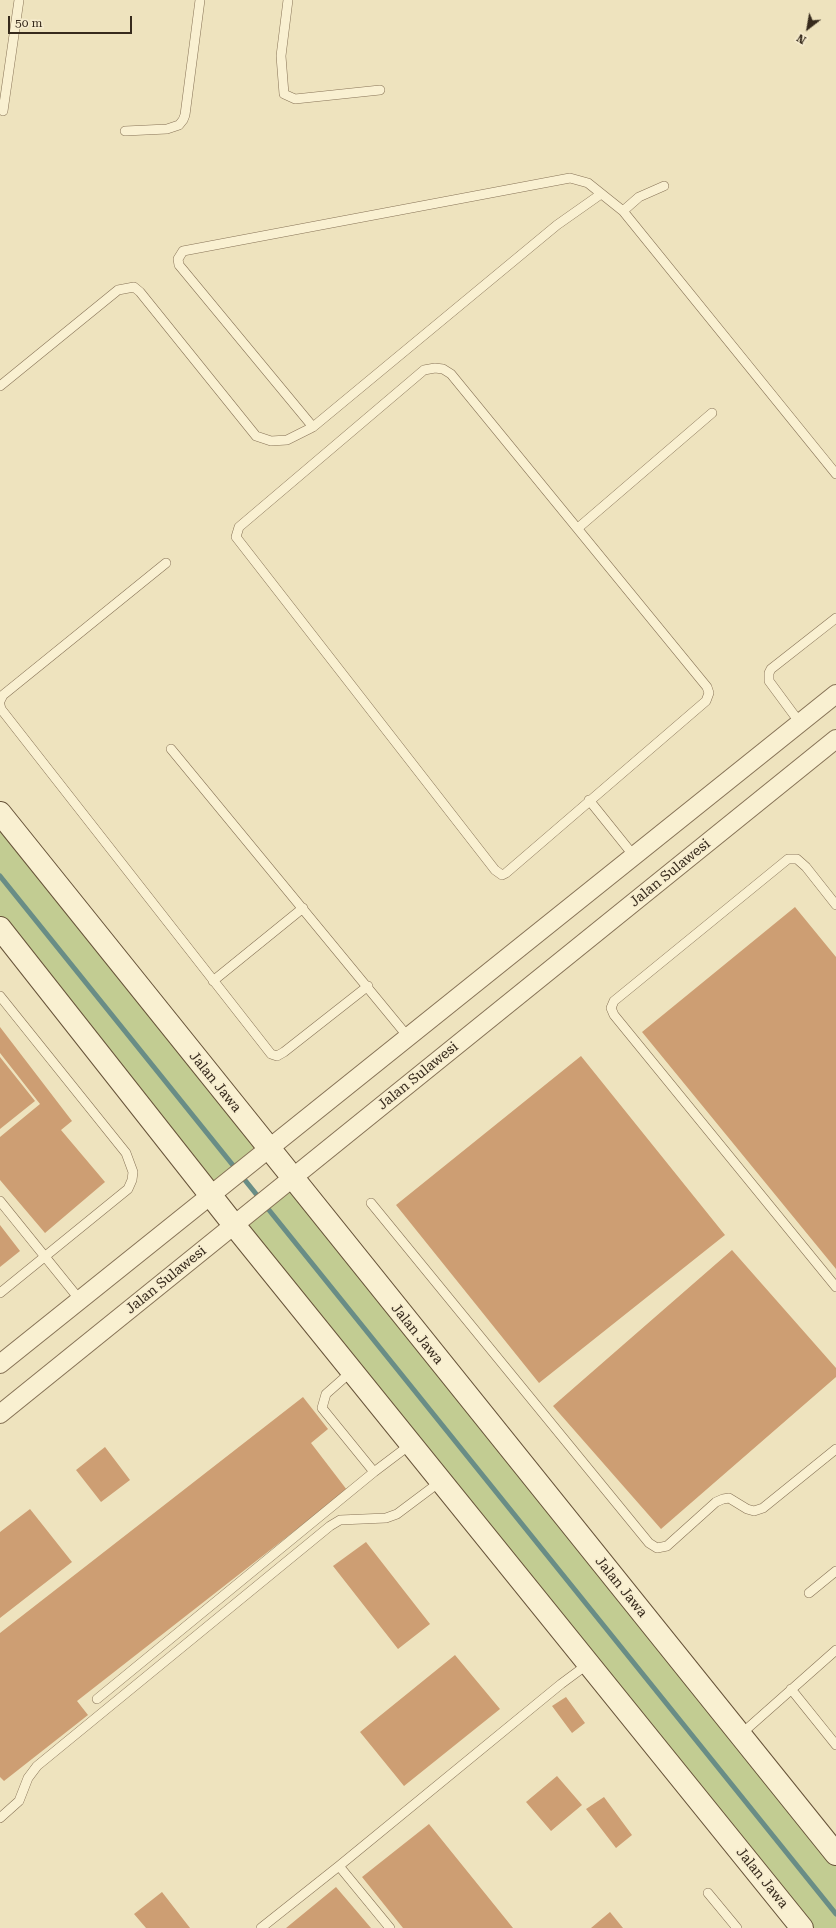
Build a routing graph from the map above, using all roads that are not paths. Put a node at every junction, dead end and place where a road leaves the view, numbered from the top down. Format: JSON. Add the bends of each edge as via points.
{"nodes":[{"id":1,"x":19,"y":0,"type":"edge"},
{"id":2,"x":200,"y":0,"type":"edge"},
{"id":3,"x":288,"y":0,"type":"edge"},
{"id":4,"x":380,"y":90,"type":"dead end"},
{"id":5,"x":3,"y":111,"type":"dead end"},
{"id":6,"x":125,"y":131,"type":"dead end"},
{"id":7,"x":664,"y":186,"type":"dead end"},
{"id":8,"x":601,"y":194,"type":"junction"},
{"id":9,"x":623,"y":211,"type":"junction"},
{"id":10,"x":0,"y":386,"type":"edge"},
{"id":11,"x":712,"y":413,"type":"dead end"},
{"id":12,"x":313,"y":427,"type":"junction"},
{"id":13,"x":836,"y":474,"type":"edge"},
{"id":14,"x":578,"y":528,"type":"junction"},
{"id":15,"x":166,"y":563,"type":"dead end"},
{"id":16,"x":836,"y":618,"type":"edge"},
{"id":17,"x":836,"y":694,"type":"edge"},
{"id":18,"x":0,"y":701,"type":"edge"},
{"id":19,"x":0,"y":705,"type":"edge"},
{"id":20,"x":800,"y":723,"type":"junction"},
{"id":21,"x":836,"y":739,"type":"edge"},
{"id":22,"x":172,"y":749,"type":"dead end"},
{"id":23,"x":589,"y":800,"type":"junction"},
{"id":24,"x":0,"y":813,"type":"edge"},
{"id":25,"x":634,"y":856,"type":"junction"},
{"id":26,"x":836,"y":905,"type":"edge"},
{"id":27,"x":303,"y":908,"type":"junction"},
{"id":28,"x":0,"y":928,"type":"edge"},
{"id":29,"x":213,"y":981,"type":"junction"},
{"id":30,"x":368,"y":986,"type":"junction"},
{"id":31,"x":0,"y":996,"type":"edge"},
{"id":32,"x":409,"y":1038,"type":"junction"},
{"id":33,"x":264,"y":1154,"type":"junction"},
{"id":34,"x":286,"y":1183,"type":"junction"},
{"id":35,"x":217,"y":1191,"type":"junction"},
{"id":36,"x":0,"y":1201,"type":"edge"},
{"id":37,"x":371,"y":1203,"type":"dead end"},
{"id":38,"x":241,"y":1220,"type":"junction"},
{"id":39,"x":44,"y":1257,"type":"junction"},
{"id":40,"x":836,"y":1287,"type":"edge"},
{"id":41,"x":0,"y":1293,"type":"edge"},
{"id":42,"x":80,"y":1300,"type":"junction"},
{"id":43,"x":0,"y":1364,"type":"edge"},
{"id":44,"x":352,"y":1370,"type":"junction"},
{"id":45,"x":0,"y":1414,"type":"edge"},
{"id":46,"x":411,"y":1444,"type":"junction"},
{"id":47,"x":836,"y":1449,"type":"edge"},
{"id":48,"x":374,"y":1472,"type":"junction"},
{"id":49,"x":441,"y":1481,"type":"junction"},
{"id":50,"x":836,"y":1571,"type":"edge"},
{"id":51,"x":809,"y":1593,"type":"dead end"},
{"id":52,"x":836,"y":1650,"type":"edge"},
{"id":53,"x":589,"y":1664,"type":"junction"},
{"id":54,"x":791,"y":1689,"type":"junction"},
{"id":55,"x":97,"y":1699,"type":"dead end"},
{"id":56,"x":740,"y":1735,"type":"junction"},
{"id":57,"x":836,"y":1745,"type":"edge"},
{"id":58,"x":0,"y":1818,"type":"edge"},
{"id":59,"x":836,"y":1854,"type":"edge"},
{"id":60,"x":339,"y":1866,"type":"junction"},
{"id":61,"x":708,"y":1893,"type":"dead end"},
{"id":62,"x":261,"y":1928,"type":"edge"},
{"id":63,"x":390,"y":1928,"type":"edge"},
{"id":64,"x":737,"y":1928,"type":"edge"},
{"id":65,"x":802,"y":1928,"type":"edge"}],
"edges":[{"from":1,"to":5,"type":"lane"},
{"from":2,"to":6,"type":"lane","via":[[183,120],[179,125],[167,128]]},
{"from":3,"to":4,"type":"lane","via":[[281,56],[284,94],[295,99]]},
{"from":7,"to":9,"type":"lane","via":[[639,197]]},
{"from":8,"to":9,"type":"lane"},
{"from":8,"to":12,"type":"lane","via":[[557,225]]},
{"from":8,"to":12,"type":"lane","via":[[588,183],[570,178],[183,251],[178,259],[179,266]]},
{"from":9,"to":13,"type":"lane"},
{"from":10,"to":12,"type":"lane","via":[[118,290],[134,287],[256,436],[271,441],[287,440]]},
{"from":11,"to":14,"type":"lane"},
{"from":14,"to":23,"type":"lane","via":[[707,687],[709,693],[706,701]]},
{"from":14,"to":23,"type":"lane","via":[[451,374],[435,368],[424,370],[239,527],[236,537],[498,873],[506,873]]},
{"from":15,"to":18,"type":"lane","via":[[3,695]]},
{"from":16,"to":20,"type":"lane","via":[[769,673],[769,681]]},
{"from":17,"to":20,"type":"street"},
{"from":19,"to":29,"type":"lane"},
{"from":20,"to":25,"type":"street"},
{"from":21,"to":34,"type":"street","name":"Jalan Sulawesi"},
{"from":22,"to":27,"type":"lane"},
{"from":23,"to":25,"type":"lane"},
{"from":24,"to":33,"type":"street","name":"Jalan Jawa"},
{"from":25,"to":32,"type":"street"},
{"from":26,"to":40,"type":"lane","via":[[806,867],[797,859],[788,859],[614,1001],[611,1008],[614,1015]]},
{"from":27,"to":29,"type":"lane"},
{"from":27,"to":30,"type":"lane"},
{"from":28,"to":35,"type":"street","name":"Jalan Jawa"},
{"from":29,"to":30,"type":"lane","via":[[271,1054],[277,1056]]},
{"from":30,"to":32,"type":"lane"},
{"from":31,"to":39,"type":"lane","via":[[126,1153],[133,1172],[128,1189]]},
{"from":32,"to":33,"type":"street"},
{"from":33,"to":34,"type":"street","name":"Jalan Jawa"},
{"from":33,"to":35,"type":"street"},
{"from":34,"to":38,"type":"street","name":"Jalan Sulawesi"},
{"from":34,"to":56,"type":"street","name":"Jalan Jawa"},
{"from":35,"to":38,"type":"street","name":"Jalan Jawa"},
{"from":35,"to":42,"type":"street"},
{"from":36,"to":39,"type":"lane"},
{"from":37,"to":47,"type":"lane","via":[[648,1543],[657,1548],[667,1546],[716,1502],[723,1499],[729,1498],[754,1511],[763,1508]]},
{"from":38,"to":44,"type":"street","name":"Jalan Jawa"},
{"from":38,"to":45,"type":"street","name":"Jalan Sulawesi"},
{"from":39,"to":41,"type":"lane"},
{"from":39,"to":42,"type":"lane"},
{"from":42,"to":43,"type":"street"},
{"from":44,"to":46,"type":"street","name":"Jalan Jawa"},
{"from":44,"to":48,"type":"lane","via":[[326,1394],[322,1408]]},
{"from":46,"to":48,"type":"lane"},
{"from":46,"to":49,"type":"street","name":"Jalan Jawa"},
{"from":48,"to":55,"type":"lane"},
{"from":49,"to":53,"type":"street","name":"Jalan Jawa"},
{"from":49,"to":58,"type":"lane","via":[[397,1514],[386,1518],[340,1520],[330,1526],[37,1766],[28,1778],[19,1801]]},
{"from":50,"to":51,"type":"lane"},
{"from":52,"to":54,"type":"lane"},
{"from":53,"to":60,"type":"lane","via":[[561,1684]]},
{"from":53,"to":65,"type":"street","name":"Jalan Jawa"},
{"from":54,"to":56,"type":"lane"},
{"from":54,"to":57,"type":"lane"},
{"from":56,"to":59,"type":"street","name":"Jalan Jawa"},
{"from":60,"to":62,"type":"lane"},
{"from":60,"to":63,"type":"lane"},
{"from":61,"to":64,"type":"lane"}]}
